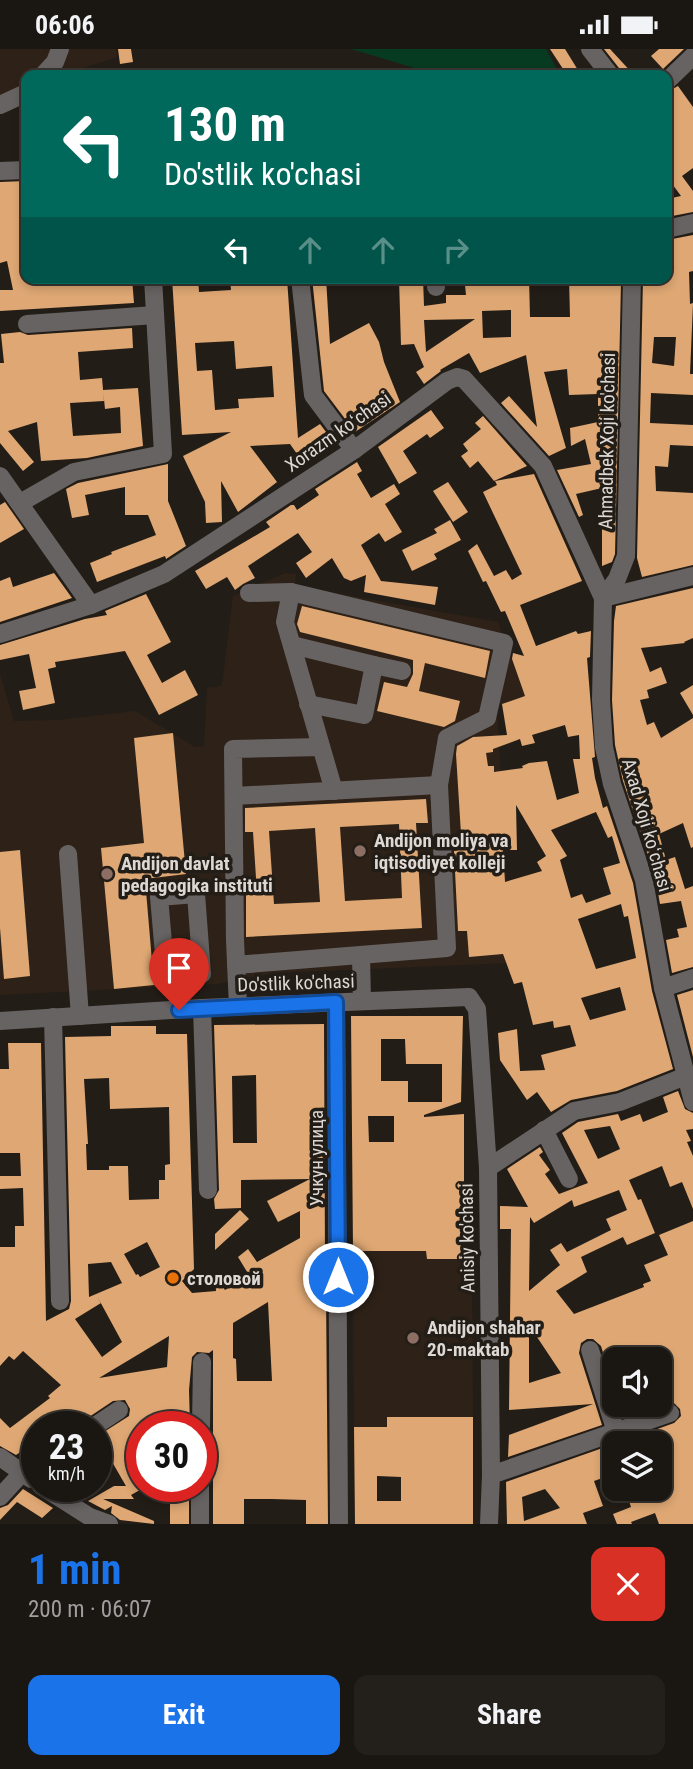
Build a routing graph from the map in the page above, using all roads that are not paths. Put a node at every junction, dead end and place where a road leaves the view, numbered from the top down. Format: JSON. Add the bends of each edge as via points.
{"nodes":[{"id":1,"x":60,"y":49,"type":"edge"},
{"id":2,"x":590,"y":49,"type":"edge"},
{"id":3,"x":693,"y":56,"type":"edge"},
{"id":4,"x":48,"y":70,"type":"edge"},
{"id":5,"x":606,"y":70,"type":"edge"},
{"id":6,"x":672,"y":76,"type":"edge"},
{"id":7,"x":21,"y":95,"type":"edge"},
{"id":8,"x":0,"y":105,"type":"edge"},
{"id":9,"x":21,"y":170,"type":"edge"},
{"id":10,"x":0,"y":171,"type":"edge"},
{"id":11,"x":693,"y":223,"type":"edge"},
{"id":12,"x":672,"y":228,"type":"edge"},
{"id":13,"x":153,"y":284,"type":"edge"},
{"id":14,"x":301,"y":284,"type":"edge"},
{"id":15,"x":632,"y":284,"type":"edge"},
{"id":16,"x":155,"y":315,"type":"junction"},
{"id":17,"x":27,"y":324,"type":"dead end"},
{"id":18,"x":354,"y":450,"type":"junction"},
{"id":19,"x":0,"y":476,"type":"edge"},
{"id":20,"x":20,"y":503,"type":"junction"},
{"id":21,"x":693,"y":576,"type":"edge"},
{"id":22,"x":291,"y":592,"type":"junction"},
{"id":23,"x":249,"y":593,"type":"dead end"},
{"id":24,"x":603,"y":598,"type":"junction"},
{"id":25,"x":90,"y":605,"type":"junction"},
{"id":26,"x":0,"y":634,"type":"edge"},
{"id":27,"x":292,"y":645,"type":"junction"},
{"id":28,"x":374,"y":665,"type":"junction"},
{"id":29,"x":402,"y":671,"type":"dead end"},
{"id":30,"x":308,"y":703,"type":"junction"},
{"id":31,"x":321,"y":747,"type":"junction"},
{"id":32,"x":439,"y":786,"type":"junction"},
{"id":33,"x":334,"y":791,"type":"junction"},
{"id":34,"x":234,"y":796,"type":"junction"},
{"id":35,"x":68,"y":854,"type":"dead end"},
{"id":36,"x":361,"y":956,"type":"junction"},
{"id":37,"x":236,"y":965,"type":"junction"},
{"id":38,"x":177,"y":976,"type":"junction"},
{"id":39,"x":693,"y":978,"type":"edge"},
{"id":40,"x":663,"y":988,"type":"junction"},
{"id":41,"x":469,"y":997,"type":"joint"},
{"id":42,"x":362,"y":1001,"type":"junction"},
{"id":43,"x":336,"y":1002,"type":"junction"},
{"id":44,"x":238,"y":1007,"type":"junction"},
{"id":45,"x":202,"y":1008,"type":"junction"},
{"id":46,"x":179,"y":1010,"type":"junction"},
{"id":47,"x":80,"y":1016,"type":"junction"},
{"id":48,"x":53,"y":1017,"type":"junction"},
{"id":49,"x":0,"y":1021,"type":"edge"},
{"id":50,"x":686,"y":1076,"type":"junction"},
{"id":51,"x":693,"y":1102,"type":"edge"},
{"id":52,"x":544,"y":1130,"type":"junction"},
{"id":53,"x":488,"y":1168,"type":"junction"},
{"id":54,"x":569,"y":1179,"type":"dead end"},
{"id":55,"x":208,"y":1190,"type":"dead end"},
{"id":56,"x":60,"y":1301,"type":"dead end"},
{"id":57,"x":590,"y":1350,"type":"dead end"},
{"id":58,"x":202,"y":1361,"type":"dead end"},
{"id":59,"x":119,"y":1410,"type":"dead end"},
{"id":60,"x":201,"y":1411,"type":"edge"},
{"id":61,"x":112,"y":1415,"type":"edge"},
{"id":62,"x":659,"y":1417,"type":"edge"},
{"id":63,"x":616,"y":1431,"type":"edge"},
{"id":64,"x":619,"y":1431,"type":"edge"},
{"id":65,"x":602,"y":1437,"type":"edge"},
{"id":66,"x":0,"y":1457,"type":"edge"},
{"id":67,"x":21,"y":1468,"type":"edge"},
{"id":68,"x":491,"y":1475,"type":"junction"},
{"id":69,"x":21,"y":1481,"type":"edge"},
{"id":70,"x":0,"y":1497,"type":"edge"},
{"id":71,"x":63,"y":1502,"type":"edge"},
{"id":72,"x":200,"y":1502,"type":"edge"},
{"id":73,"x":89,"y":1521,"type":"edge"},
{"id":74,"x":109,"y":1524,"type":"edge"},
{"id":75,"x":200,"y":1524,"type":"edge"},
{"id":76,"x":339,"y":1524,"type":"edge"},
{"id":77,"x":489,"y":1524,"type":"edge"}],
"edges":[{"from":1,"to":4,"type":"street"},
{"from":2,"to":5,"type":"street"},
{"from":3,"to":6,"type":"street"},
{"from":7,"to":8,"type":"street"},
{"from":9,"to":10,"type":"street"},
{"from":11,"to":12,"type":"street"},
{"from":13,"to":16,"type":"street"},
{"from":14,"to":18,"type":"street","via":[[313,395]]},
{"from":15,"to":24,"type":"street","name":"Ahmadbek Xoji ko'chasi","via":[[626,556]]},
{"from":16,"to":17,"type":"street"},
{"from":16,"to":20,"type":"street","via":[[163,454],[74,472]]},
{"from":18,"to":24,"type":"street","name":"Xorazm koʻchasi","via":[[447,381],[464,379],[543,466]]},
{"from":18,"to":25,"type":"street","name":"Xorazm koʻchasi","via":[[164,574]]},
{"from":19,"to":20,"type":"street"},
{"from":20,"to":25,"type":"street"},
{"from":21,"to":24,"type":"street"},
{"from":22,"to":23,"type":"street"},
{"from":22,"to":27,"type":"street","via":[[285,622]]},
{"from":22,"to":32,"type":"street","via":[[504,643],[487,718],[447,738]]},
{"from":24,"to":40,"type":"street","name":"Axad Xoji koʻchasi","via":[[604,747],[644,880]]},
{"from":25,"to":26,"type":"street","name":"Xorazm koʻchasi"},
{"from":27,"to":28,"type":"street"},
{"from":27,"to":30,"type":"street"},
{"from":28,"to":29,"type":"street"},
{"from":28,"to":30,"type":"street","via":[[364,715]]},
{"from":30,"to":31,"type":"street"},
{"from":31,"to":33,"type":"street"},
{"from":31,"to":34,"type":"street","via":[[233,749]]},
{"from":32,"to":33,"type":"street"},
{"from":32,"to":36,"type":"street","via":[[447,948]]},
{"from":33,"to":34,"type":"street"},
{"from":34,"to":37,"type":"street"},
{"from":35,"to":47,"type":"street"},
{"from":36,"to":37,"type":"street"},
{"from":36,"to":42,"type":"street"},
{"from":37,"to":44,"type":"street"},
{"from":38,"to":38,"type":"street","via":[[166,977],[159,897],[196,894],[202,974]]},
{"from":38,"to":46,"type":"street"},
{"from":39,"to":40,"type":"street"},
{"from":40,"to":50,"type":"street","name":"Axad Xoji koʻchasi"},
{"from":41,"to":42,"type":"street","name":"Do'stlik ko'chasi"},
{"from":41,"to":53,"type":"street","name":"Anisiy ko'chasi","via":[[477,1009]]},
{"from":42,"to":43,"type":"street","name":"Do'stlik ko'chasi"},
{"from":43,"to":44,"type":"street","name":"Do'stlik ko'chasi"},
{"from":43,"to":76,"type":"street","name":"Учкун улица"},
{"from":44,"to":45,"type":"street","name":"Do'stlik ko'chasi"},
{"from":45,"to":46,"type":"street","name":"Do'stlik ko'chasi"},
{"from":45,"to":55,"type":"street"},
{"from":46,"to":47,"type":"street","name":"Do'stlik ko'chasi"},
{"from":47,"to":48,"type":"street","name":"Do'stlik ko'chasi"},
{"from":48,"to":49,"type":"street","name":"Do'stlik ko'chasi"},
{"from":48,"to":56,"type":"street"},
{"from":50,"to":51,"type":"street","name":"Axad Xoji koʻchasi"},
{"from":50,"to":52,"type":"street","via":[[620,1102],[574,1111]]},
{"from":52,"to":53,"type":"street"},
{"from":52,"to":54,"type":"street"},
{"from":53,"to":68,"type":"street","name":"Anisiy ko'chasi"},
{"from":57,"to":63,"type":"street"},
{"from":58,"to":60,"type":"street"},
{"from":59,"to":61,"type":"street"},
{"from":62,"to":64,"type":"street"},
{"from":65,"to":68,"type":"street"},
{"from":66,"to":67,"type":"street"},
{"from":68,"to":77,"type":"street","name":"Anisiy ko'chasi"},
{"from":69,"to":70,"type":"street"},
{"from":71,"to":73,"type":"street"},
{"from":72,"to":75,"type":"street"},
{"from":73,"to":74,"type":"street"}]}
